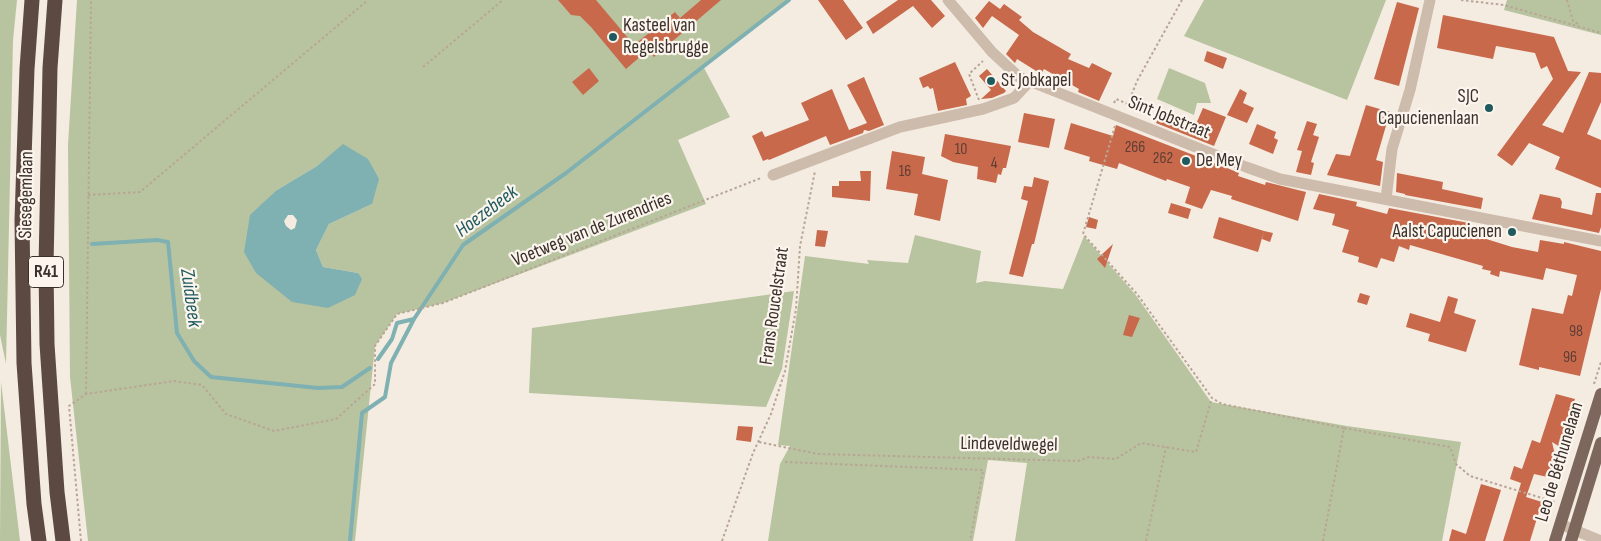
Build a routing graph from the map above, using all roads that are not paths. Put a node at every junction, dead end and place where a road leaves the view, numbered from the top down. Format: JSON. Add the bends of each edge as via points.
{"nodes":[{"id":1,"x":32,"y":0,"type":"edge"},
{"id":2,"x":55,"y":0,"type":"edge"},
{"id":3,"x":948,"y":0,"type":"edge"},
{"id":4,"x":1430,"y":0,"type":"edge"},
{"id":5,"x":1029,"y":82,"type":"junction"},
{"id":6,"x":773,"y":175,"type":"road end"},
{"id":7,"x":1386,"y":199,"type":"junction"},
{"id":8,"x":1601,"y":241,"type":"edge"},
{"id":9,"x":1601,"y":394,"type":"edge"},
{"id":10,"x":1601,"y":443,"type":"edge"},
{"id":11,"x":1560,"y":524,"type":"junction"},
{"id":12,"x":1573,"y":536,"type":"edge"},
{"id":13,"x":1601,"y":540,"type":"edge"},
{"id":14,"x":39,"y":541,"type":"edge"},
{"id":15,"x":63,"y":541,"type":"edge"},
{"id":16,"x":1554,"y":541,"type":"edge"}],
"edges":[{"from":1,"to":14,"type":"highway","name":"Siesegemlaan","number":"R41","via":[[22,220],[23,353]]},
{"from":2,"to":15,"type":"highway","name":"Siesegemlaan","number":"R41","via":[[50,68],[47,344]]},
{"from":3,"to":5,"type":"street","name":"Sint Jobstraat","via":[[992,52]]},
{"from":4,"to":7,"type":"street","via":[[1410,90],[1392,149]]},
{"from":5,"to":6,"type":"street","via":[[1014,98],[983,109],[900,127]]},
{"from":5,"to":7,"type":"street","name":"Sint Jobstraat","via":[[1280,179]]},
{"from":7,"to":8,"type":"street","name":"Sint Jobstraat"},
{"from":9,"to":11,"type":"main road","name":"Leo de Béthunelaan"},
{"from":10,"to":12,"type":"main road","name":"Leo de Béthunelaan"},
{"from":11,"to":12,"type":"street"},
{"from":11,"to":16,"type":"main road","name":"Leo de Béthunelaan"},
{"from":12,"to":13,"type":"street"}]}
